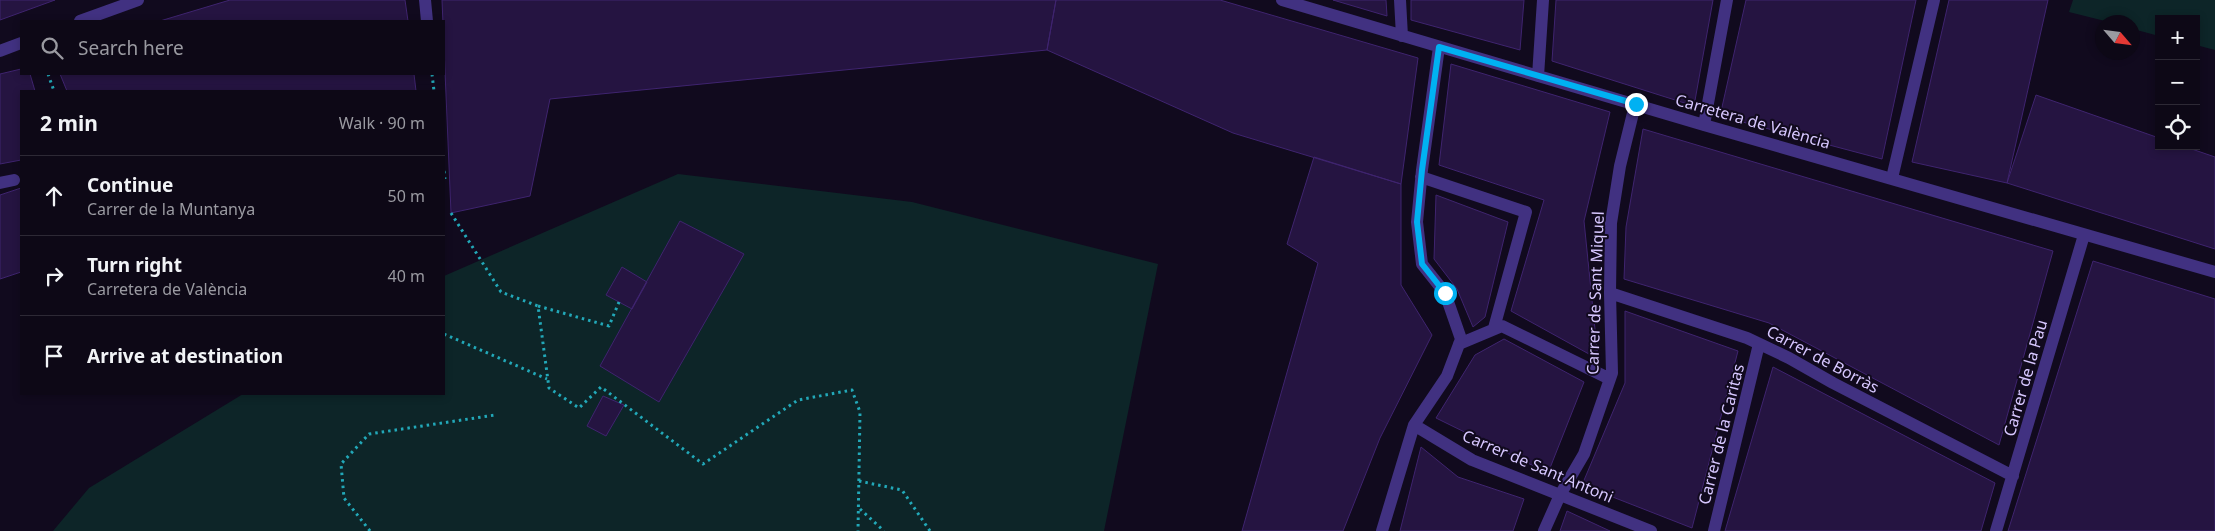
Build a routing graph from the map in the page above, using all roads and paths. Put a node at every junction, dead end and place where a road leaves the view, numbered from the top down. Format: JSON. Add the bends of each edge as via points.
{"nodes":[{"id":1,"x":138,"y":0,"type":"edge"},
{"id":2,"x":425,"y":0,"type":"edge"},
{"id":3,"x":1282,"y":0,"type":"edge"},
{"id":4,"x":1400,"y":0,"type":"edge"},
{"id":5,"x":1543,"y":0,"type":"edge"},
{"id":6,"x":1727,"y":0,"type":"edge"},
{"id":7,"x":1934,"y":0,"type":"edge"},
{"id":8,"x":83,"y":20,"type":"edge"},
{"id":9,"x":427,"y":20,"type":"edge"},
{"id":10,"x":1402,"y":36,"type":"junction"},
{"id":11,"x":20,"y":43,"type":"edge"},
{"id":12,"x":1439,"y":47,"type":"junction"},
{"id":13,"x":0,"y":51,"type":"edge"},
{"id":14,"x":48,"y":75,"type":"edge"},
{"id":15,"x":432,"y":75,"type":"edge"},
{"id":16,"x":1538,"y":76,"type":"junction"},
{"id":17,"x":54,"y":90,"type":"edge"},
{"id":18,"x":434,"y":90,"type":"edge"},
{"id":19,"x":1636,"y":104,"type":"junction"},
{"id":20,"x":1704,"y":125,"type":"junction"},
{"id":21,"x":1421,"y":177,"type":"junction"},
{"id":22,"x":1892,"y":178,"type":"junction"},
{"id":23,"x":14,"y":180,"type":"dead end"},
{"id":24,"x":0,"y":183,"type":"edge"},
{"id":25,"x":451,"y":213,"type":"dead end"},
{"id":26,"x":2084,"y":235,"type":"junction"},
{"id":27,"x":2215,"y":272,"type":"edge"},
{"id":28,"x":1610,"y":293,"type":"junction"},
{"id":29,"x":619,"y":302,"type":"dead end"},
{"id":30,"x":538,"y":306,"type":"junction"},
{"id":31,"x":1494,"y":328,"type":"junction"},
{"id":32,"x":445,"y":334,"type":"edge"},
{"id":33,"x":1459,"y":344,"type":"junction"},
{"id":34,"x":1759,"y":344,"type":"junction"},
{"id":35,"x":548,"y":379,"type":"junction"},
{"id":36,"x":1610,"y":379,"type":"junction"},
{"id":37,"x":495,"y":415,"type":"dead end"},
{"id":38,"x":1414,"y":425,"type":"junction"},
{"id":39,"x":2013,"y":476,"type":"junction"},
{"id":40,"x":860,"y":482,"type":"junction"},
{"id":41,"x":1560,"y":494,"type":"junction"},
{"id":42,"x":860,"y":509,"type":"junction"},
{"id":43,"x":370,"y":531,"type":"edge"},
{"id":44,"x":858,"y":531,"type":"edge"},
{"id":45,"x":884,"y":531,"type":"edge"},
{"id":46,"x":930,"y":531,"type":"edge"},
{"id":47,"x":1382,"y":531,"type":"edge"},
{"id":48,"x":1544,"y":531,"type":"edge"},
{"id":49,"x":1651,"y":531,"type":"edge"},
{"id":50,"x":1714,"y":531,"type":"edge"},
{"id":51,"x":1996,"y":531,"type":"edge"}],
"edges":[{"from":1,"to":8,"type":"street"},
{"from":2,"to":9,"type":"street"},
{"from":3,"to":10,"type":"street","name":"Carretera de València"},
{"from":4,"to":10,"type":"street"},
{"from":5,"to":16,"type":"street"},
{"from":6,"to":20,"type":"street"},
{"from":7,"to":22,"type":"street"},
{"from":10,"to":12,"type":"street","name":"Carretera de València"},
{"from":11,"to":13,"type":"street"},
{"from":12,"to":16,"type":"street","name":"Carretera de València"},
{"from":12,"to":21,"type":"street"},
{"from":14,"to":17,"type":"path"},
{"from":15,"to":18,"type":"path"},
{"from":16,"to":19,"type":"street","name":"Carretera de València"},
{"from":19,"to":20,"type":"street","name":"Carretera de València"},
{"from":19,"to":28,"type":"street","name":"Carrer de Sant Miquel","via":[[1620,166],[1611,222]]},
{"from":20,"to":22,"type":"street","name":"Carretera de València"},
{"from":21,"to":31,"type":"street","via":[[1526,212]]},
{"from":21,"to":33,"type":"street","via":[[1417,222],[1422,264],[1445,293],[1461,339]]},
{"from":22,"to":26,"type":"street","name":"Carretera de València"},
{"from":23,"to":24,"type":"street"},
{"from":25,"to":30,"type":"path","via":[[501,292]]},
{"from":26,"to":27,"type":"street","name":"Carretera de València"},
{"from":26,"to":39,"type":"street","name":"Carrer de la Pau"},
{"from":28,"to":34,"type":"street","name":"Carrer de Borràs"},
{"from":28,"to":36,"type":"street","name":"Carrer de Sant Miquel"},
{"from":29,"to":30,"type":"path","via":[[609,326]]},
{"from":30,"to":35,"type":"path"},
{"from":31,"to":33,"type":"street"},
{"from":31,"to":36,"type":"street","via":[[1502,326]]},
{"from":32,"to":35,"type":"path"},
{"from":33,"to":38,"type":"street","via":[[1447,376]]},
{"from":34,"to":39,"type":"street","name":"Carrer de Borràs"},
{"from":34,"to":50,"type":"street","name":"Carrer de la Caritas"},
{"from":35,"to":40,"type":"path","via":[[549,388],[579,408],[601,387],[704,464],[798,400],[852,390],[860,412]]},
{"from":36,"to":41,"type":"street","name":"Carrer de Sant Miquel","via":[[1584,454]]},
{"from":37,"to":43,"type":"path","via":[[369,434],[341,464],[344,498]]},
{"from":38,"to":41,"type":"street","name":"Carrer de Sant Antoni","via":[[1472,460]]},
{"from":38,"to":47,"type":"street"},
{"from":39,"to":51,"type":"street","name":"Carrer de la Pau"},
{"from":40,"to":42,"type":"path"},
{"from":40,"to":46,"type":"path","via":[[902,490]]},
{"from":41,"to":48,"type":"street","name":"Carrer de Sant Miquel"},
{"from":41,"to":49,"type":"street","name":"Carrer de Sant Antoni"},
{"from":42,"to":44,"type":"path"},
{"from":42,"to":45,"type":"path"}]}
